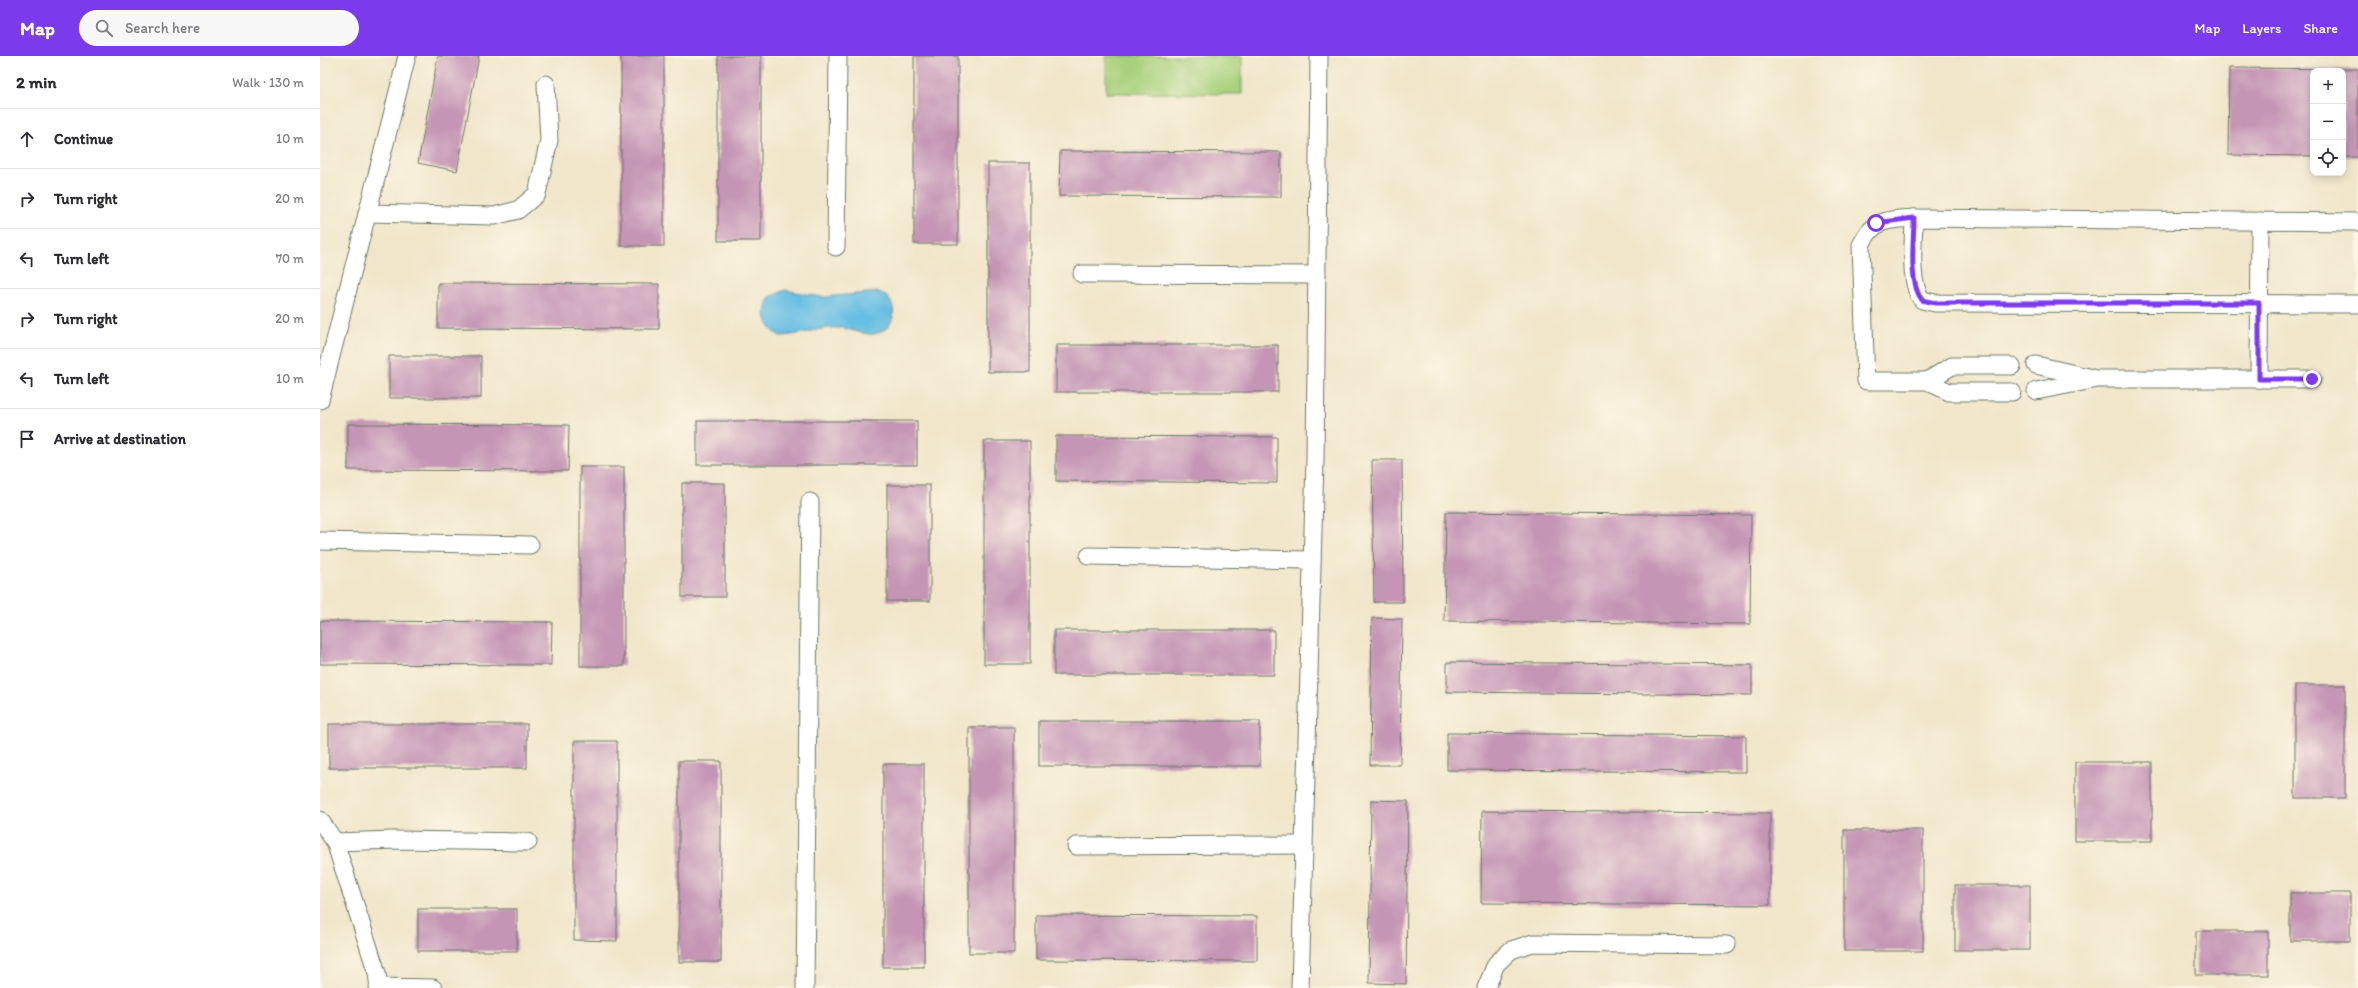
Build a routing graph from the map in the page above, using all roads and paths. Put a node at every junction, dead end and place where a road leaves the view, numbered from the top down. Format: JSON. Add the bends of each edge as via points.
{"nodes":[{"id":1,"x":406,"y":56,"type":"edge"},
{"id":2,"x":838,"y":56,"type":"edge"},
{"id":3,"x":1319,"y":56,"type":"edge"},
{"id":4,"x":546,"y":84,"type":"dead end"},
{"id":5,"x":367,"y":213,"type":"junction"},
{"id":6,"x":1914,"y":218,"type":"junction"},
{"id":7,"x":2260,"y":221,"type":"junction"},
{"id":8,"x":2358,"y":222,"type":"edge"},
{"id":9,"x":836,"y":247,"type":"dead end"},
{"id":10,"x":1082,"y":274,"type":"dead end"},
{"id":11,"x":1317,"y":276,"type":"junction"},
{"id":12,"x":2259,"y":303,"type":"junction"},
{"id":13,"x":2358,"y":304,"type":"edge"},
{"id":14,"x":2036,"y":365,"type":"dead end"},
{"id":15,"x":2012,"y":366,"type":"dead end"},
{"id":16,"x":2098,"y":379,"type":"junction"},
{"id":17,"x":2259,"y":379,"type":"junction"},
{"id":18,"x":2312,"y":379,"type":"dead end"},
{"id":19,"x":1927,"y":381,"type":"junction"},
{"id":20,"x":2036,"y":391,"type":"dead end"},
{"id":21,"x":2012,"y":392,"type":"dead end"},
{"id":22,"x":320,"y":400,"type":"edge"},
{"id":23,"x":810,"y":502,"type":"dead end"},
{"id":24,"x":320,"y":542,"type":"edge"},
{"id":25,"x":530,"y":545,"type":"dead end"},
{"id":26,"x":1089,"y":556,"type":"dead end"},
{"id":27,"x":1312,"y":560,"type":"junction"},
{"id":28,"x":320,"y":820,"type":"edge"},
{"id":29,"x":335,"y":842,"type":"junction"},
{"id":30,"x":528,"y":842,"type":"dead end"},
{"id":31,"x":1303,"y":844,"type":"junction"},
{"id":32,"x":1076,"y":846,"type":"dead end"},
{"id":33,"x":1727,"y":945,"type":"dead end"},
{"id":34,"x":379,"y":987,"type":"edge"},
{"id":35,"x":433,"y":988,"type":"edge"},
{"id":36,"x":805,"y":988,"type":"edge"},
{"id":37,"x":1300,"y":988,"type":"edge"},
{"id":38,"x":1486,"y":988,"type":"edge"}],
"edges":[{"from":1,"to":5,"type":"lane"},
{"from":2,"to":9,"type":"lane"},
{"from":3,"to":11,"type":"lane"},
{"from":4,"to":5,"type":"lane","via":[[549,140],[537,194],[518,210],[494,216]]},
{"from":5,"to":22,"type":"lane"},
{"from":6,"to":7,"type":"lane"},
{"from":6,"to":12,"type":"lane","via":[[1914,280],[1917,294],[1922,300],[1935,303]]},
{"from":6,"to":19,"type":"lane","via":[[1876,223],[1861,245],[1866,381]]},
{"from":7,"to":8,"type":"lane"},
{"from":7,"to":12,"type":"lane"},
{"from":10,"to":11,"type":"lane"},
{"from":11,"to":27,"type":"lane"},
{"from":12,"to":13,"type":"lane"},
{"from":12,"to":17,"type":"lane"},
{"from":14,"to":16,"type":"lane"},
{"from":15,"to":19,"type":"lane","via":[[1952,366]]},
{"from":16,"to":17,"type":"lane"},
{"from":16,"to":20,"type":"lane"},
{"from":17,"to":18,"type":"lane"},
{"from":19,"to":21,"type":"lane","via":[[1949,392]]},
{"from":23,"to":36,"type":"lane"},
{"from":24,"to":25,"type":"lane"},
{"from":26,"to":27,"type":"lane"},
{"from":27,"to":31,"type":"lane"},
{"from":28,"to":29,"type":"lane"},
{"from":29,"to":30,"type":"lane"},
{"from":29,"to":34,"type":"lane","via":[[377,973]]},
{"from":31,"to":32,"type":"lane"},
{"from":31,"to":37,"type":"lane"},
{"from":33,"to":38,"type":"lane","via":[[1533,943],[1511,950],[1496,964]]},
{"from":34,"to":35,"type":"lane"}]}
